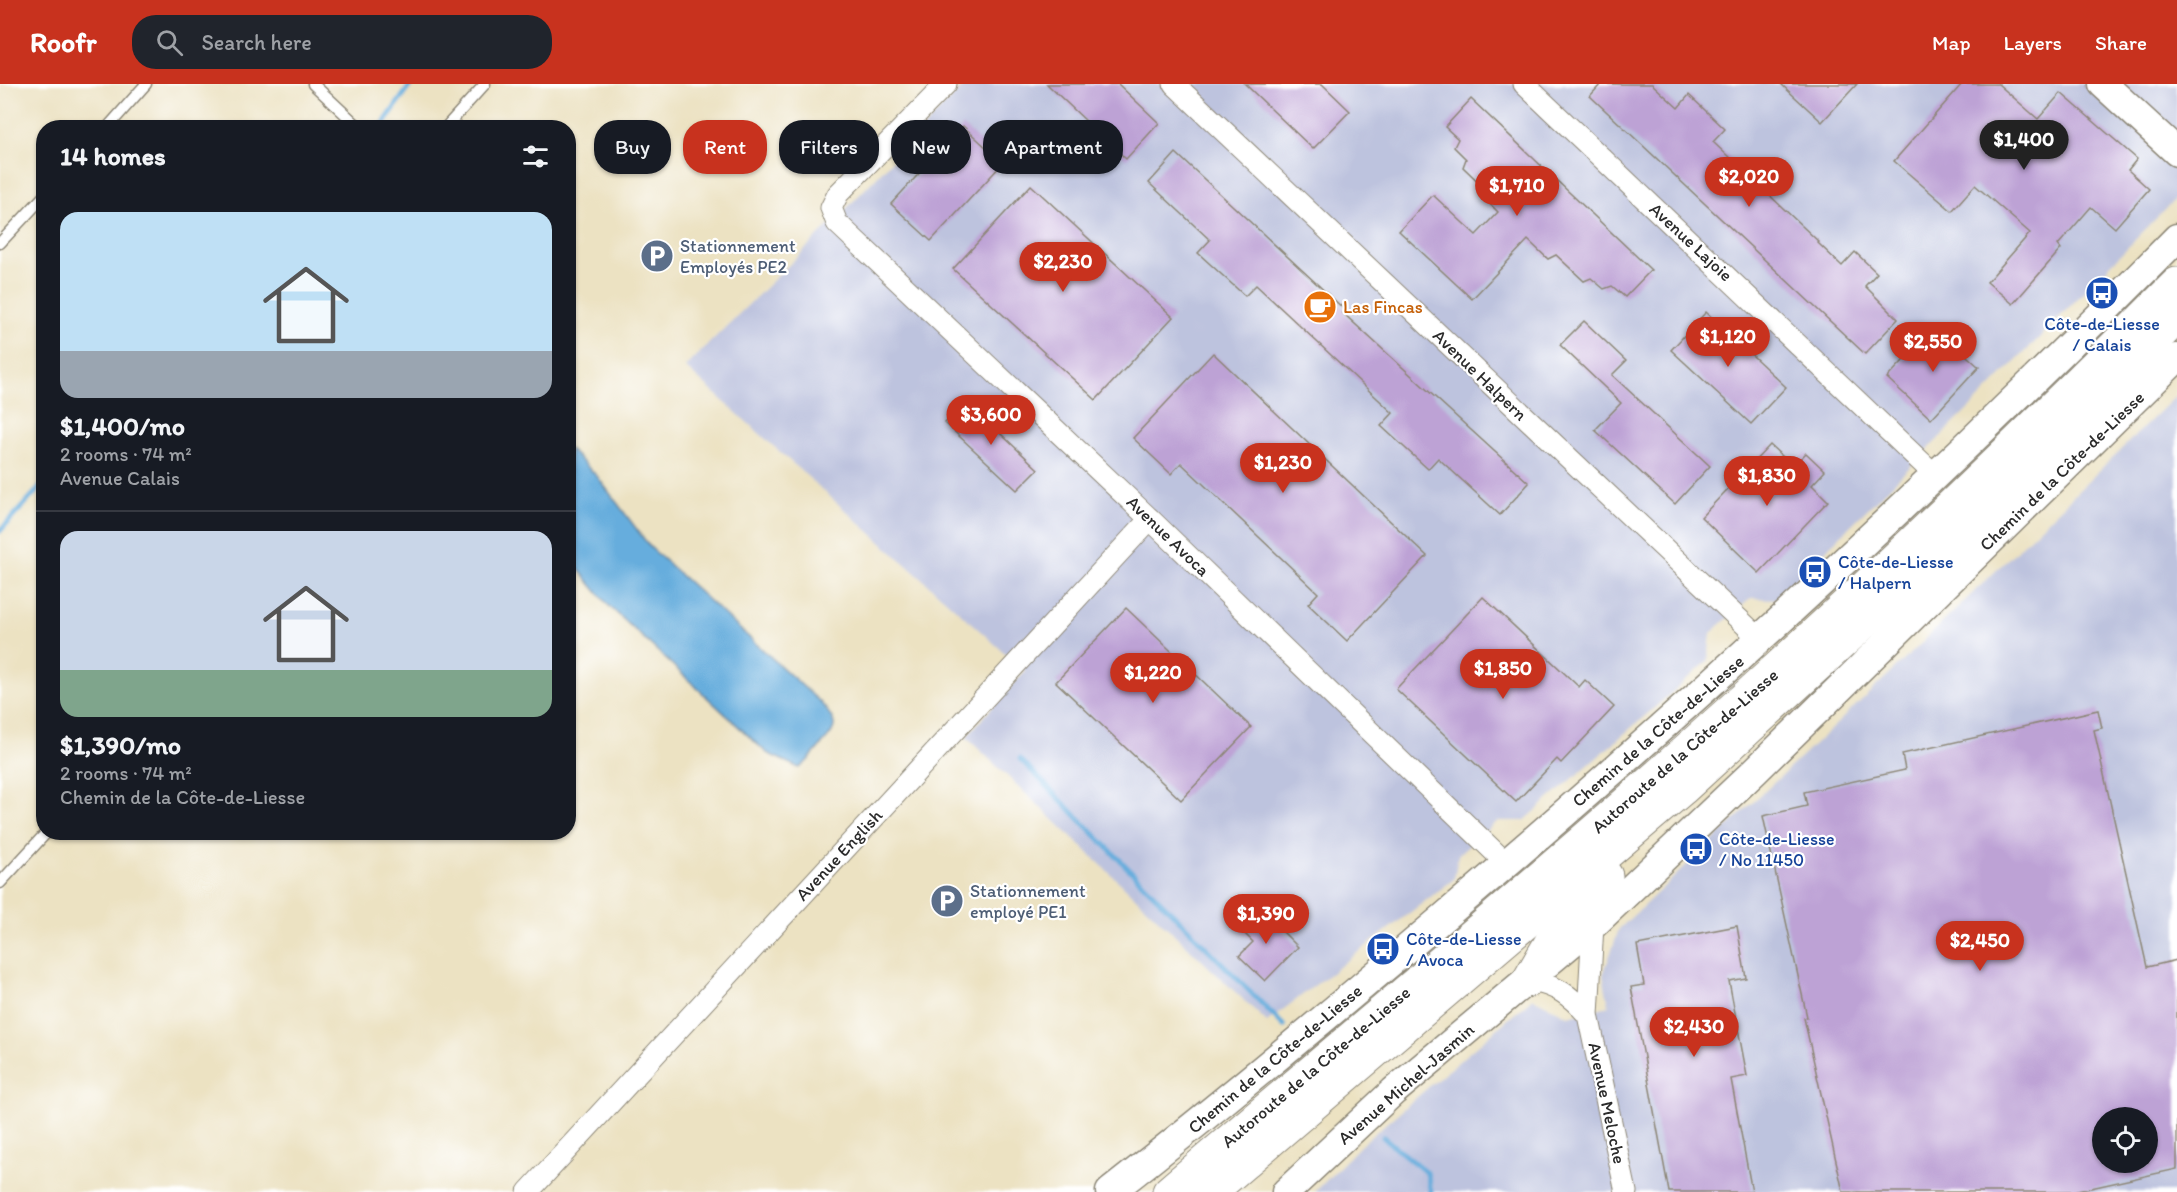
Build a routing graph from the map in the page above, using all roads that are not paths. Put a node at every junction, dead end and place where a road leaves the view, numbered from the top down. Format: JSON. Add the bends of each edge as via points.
{"nodes":[{"id":1,"x":146,"y":84,"type":"edge"},
{"id":2,"x":313,"y":84,"type":"edge"},
{"id":3,"x":485,"y":84,"type":"edge"},
{"id":4,"x":946,"y":84,"type":"edge"},
{"id":5,"x":1174,"y":84,"type":"edge"},
{"id":6,"x":1524,"y":84,"type":"edge"},
{"id":7,"x":2103,"y":84,"type":"edge"},
{"id":8,"x":113,"y":120,"type":"edge"},
{"id":9,"x":351,"y":120,"type":"edge"},
{"id":10,"x":452,"y":120,"type":"edge"},
{"id":11,"x":2177,"y":152,"type":"edge"},
{"id":12,"x":36,"y":205,"type":"edge"},
{"id":13,"x":2177,"y":237,"type":"edge"},
{"id":14,"x":0,"y":243,"type":"edge"},
{"id":15,"x":2177,"y":284,"type":"edge"},
{"id":16,"x":2177,"y":317,"type":"edge"},
{"id":17,"x":2177,"y":358,"type":"edge"},
{"id":18,"x":1936,"y":476,"type":"junction"},
{"id":19,"x":1150,"y":519,"type":"junction"},
{"id":20,"x":1761,"y":640,"type":"junction"},
{"id":21,"x":1682,"y":789,"type":"junction"},
{"id":22,"x":40,"y":840,"type":"edge"},
{"id":23,"x":1507,"y":864,"type":"junction"},
{"id":24,"x":0,"y":883,"type":"edge"},
{"id":25,"x":1593,"y":925,"type":"junction"},
{"id":26,"x":1529,"y":980,"type":"junction"},
{"id":27,"x":1588,"y":1015,"type":"junction"},
{"id":28,"x":528,"y":1192,"type":"edge"},
{"id":29,"x":1110,"y":1192,"type":"edge"},
{"id":30,"x":1169,"y":1192,"type":"edge"},
{"id":31,"x":1210,"y":1192,"type":"edge"},
{"id":32,"x":1286,"y":1192,"type":"edge"},
{"id":33,"x":1626,"y":1192,"type":"edge"}],
"edges":[{"from":1,"to":8,"type":"lane"},
{"from":2,"to":9,"type":"lane"},
{"from":3,"to":10,"type":"lane"},
{"from":4,"to":19,"type":"street","name":"Avenue Avoca","via":[[838,194],[831,208],[837,223]]},
{"from":5,"to":20,"type":"street","name":"Avenue Halpern"},
{"from":6,"to":18,"type":"street","name":"Avenue Lajoie"},
{"from":7,"to":11,"type":"main road"},
{"from":12,"to":14,"type":"lane"},
{"from":13,"to":18,"type":"main road","name":"Chemin de la Côte-de-Liesse"},
{"from":15,"to":30,"type":"highway","name":"Autoroute de la Côte-de-Liesse","via":[[2029,432],[1794,654],[1581,842]]},
{"from":16,"to":21,"type":"highway","name":"Autoroute de la Côte-de-Liesse","via":[[1944,549]]},
{"from":17,"to":25,"type":"main road","name":"Chemin de la Côte-de-Liesse"},
{"from":18,"to":20,"type":"main road","name":"Chemin de la Côte-de-Liesse"},
{"from":19,"to":23,"type":"street","name":"Avenue Avoca"},
{"from":19,"to":28,"type":"street","name":"Avenue English"},
{"from":20,"to":23,"type":"main road","name":"Chemin de la Côte-de-Liesse"},
{"from":21,"to":26,"type":"highway","via":[[1560,927]]},
{"from":21,"to":31,"type":"highway","name":"Autoroute de la Côte-de-Liesse"},
{"from":22,"to":24,"type":"lane"},
{"from":23,"to":29,"type":"main road","name":"Chemin de la Côte-de-Liesse","via":[[1295,1044]]},
{"from":25,"to":26,"type":"main road","name":"Chemin de la Côte-de-Liesse"},
{"from":25,"to":27,"type":"street","name":"Avenue Meloche"},
{"from":26,"to":27,"type":"street","via":[[1563,991]]},
{"from":26,"to":32,"type":"main road","name":"Avenue Michel-Jasmin","via":[[1394,1091]]},
{"from":27,"to":33,"type":"street","name":"Avenue Meloche"}]}
